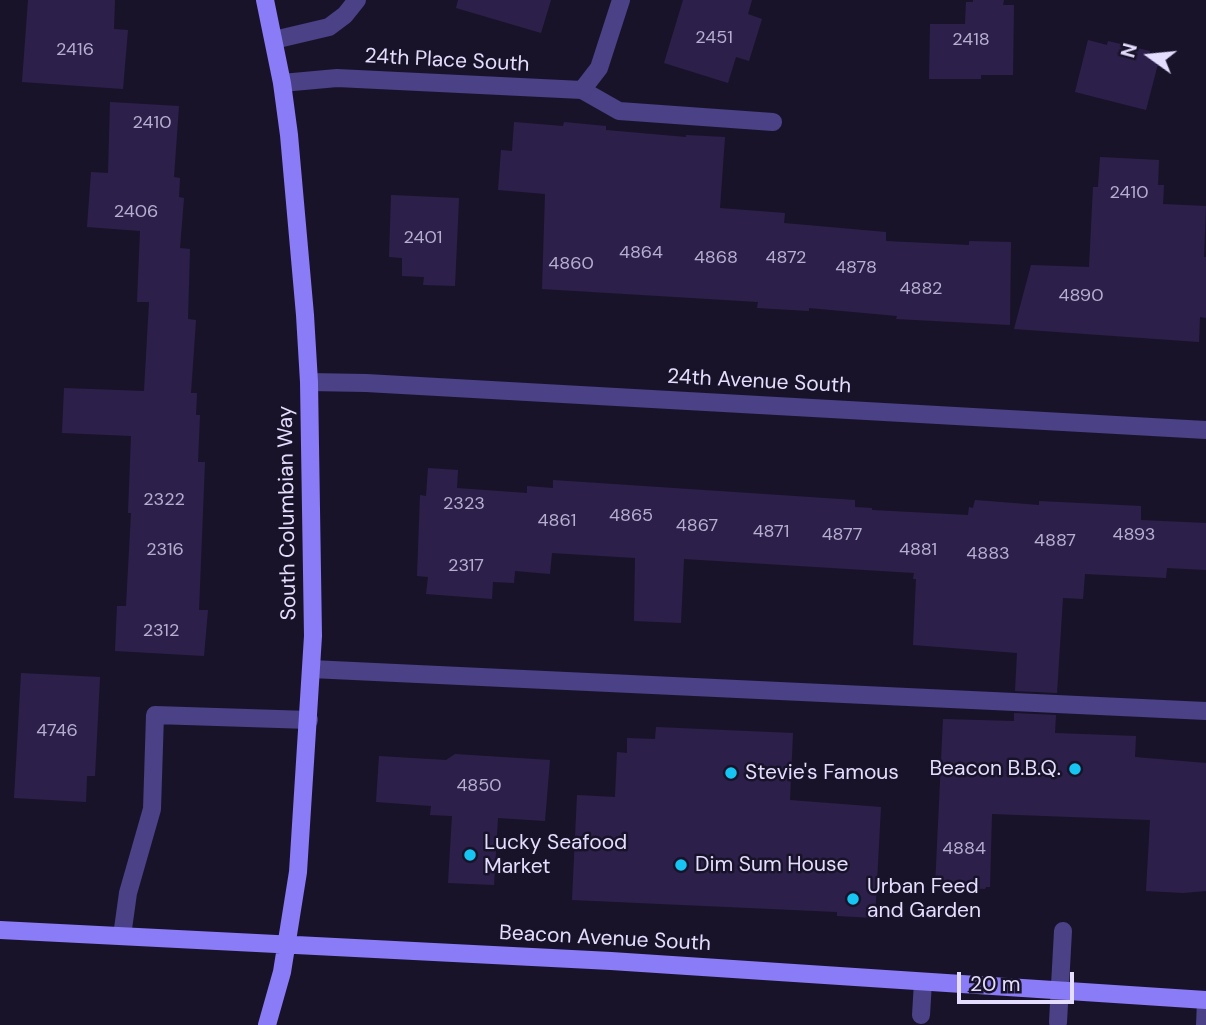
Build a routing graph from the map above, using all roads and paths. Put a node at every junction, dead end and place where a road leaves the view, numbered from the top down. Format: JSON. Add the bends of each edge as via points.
{"nodes":[{"id":1,"x":265,"y":0,"type":"edge"},
{"id":2,"x":357,"y":0,"type":"edge"},
{"id":3,"x":621,"y":0,"type":"edge"},
{"id":4,"x":274,"y":40,"type":"junction"},
{"id":5,"x":282,"y":83,"type":"junction"},
{"id":6,"x":582,"y":90,"type":"junction"},
{"id":7,"x":773,"y":122,"type":"dead end"},
{"id":8,"x":309,"y":382,"type":"junction"},
{"id":9,"x":1206,"y":430,"type":"edge"},
{"id":10,"x":311,"y":669,"type":"junction"},
{"id":11,"x":1206,"y":711,"type":"edge"},
{"id":12,"x":309,"y":720,"type":"junction"},
{"id":13,"x":0,"y":930,"type":"edge"},
{"id":14,"x":1063,"y":931,"type":"dead end"},
{"id":15,"x":122,"y":936,"type":"junction"},
{"id":16,"x":287,"y":944,"type":"junction"},
{"id":17,"x":923,"y":982,"type":"junction"},
{"id":18,"x":1060,"y":991,"type":"junction"},
{"id":19,"x":1206,"y":1000,"type":"edge"},
{"id":20,"x":920,"y":1015,"type":"dead end"},
{"id":21,"x":1058,"y":1022,"type":"dead end"},
{"id":22,"x":267,"y":1025,"type":"edge"},
{"id":23,"x":1205,"y":1025,"type":"edge"}],
"edges":[{"from":1,"to":4,"type":"main road","name":"South Columbian Way"},
{"from":2,"to":4,"type":"street","via":[[329,27]]},
{"from":3,"to":6,"type":"street","via":[[600,68]]},
{"from":4,"to":5,"type":"main road","name":"South Columbian Way"},
{"from":5,"to":6,"type":"street","name":"24th Place South","via":[[337,78]]},
{"from":5,"to":8,"type":"main road","name":"South Columbian Way"},
{"from":6,"to":7,"type":"street","via":[[619,111]]},
{"from":8,"to":9,"type":"street","name":"24th Avenue South"},
{"from":8,"to":10,"type":"main road","name":"South Columbian Way"},
{"from":10,"to":11,"type":"street"},
{"from":10,"to":12,"type":"main road","name":"South Columbian Way"},
{"from":12,"to":15,"type":"street","via":[[155,715],[152,809],[128,893]]},
{"from":12,"to":16,"type":"main road","name":"South Columbian Way","via":[[298,872]]},
{"from":13,"to":15,"type":"main road","name":"Beacon Avenue South"},
{"from":14,"to":18,"type":"street"},
{"from":15,"to":16,"type":"main road","name":"Beacon Avenue South"},
{"from":16,"to":17,"type":"main road","name":"Beacon Avenue South"},
{"from":16,"to":22,"type":"main road","name":"South Columbian Way"},
{"from":17,"to":18,"type":"main road","name":"Beacon Avenue South"},
{"from":17,"to":20,"type":"street"},
{"from":18,"to":19,"type":"main road","name":"Beacon Avenue South"},
{"from":18,"to":21,"type":"street"},
{"from":19,"to":23,"type":"street"}]}
